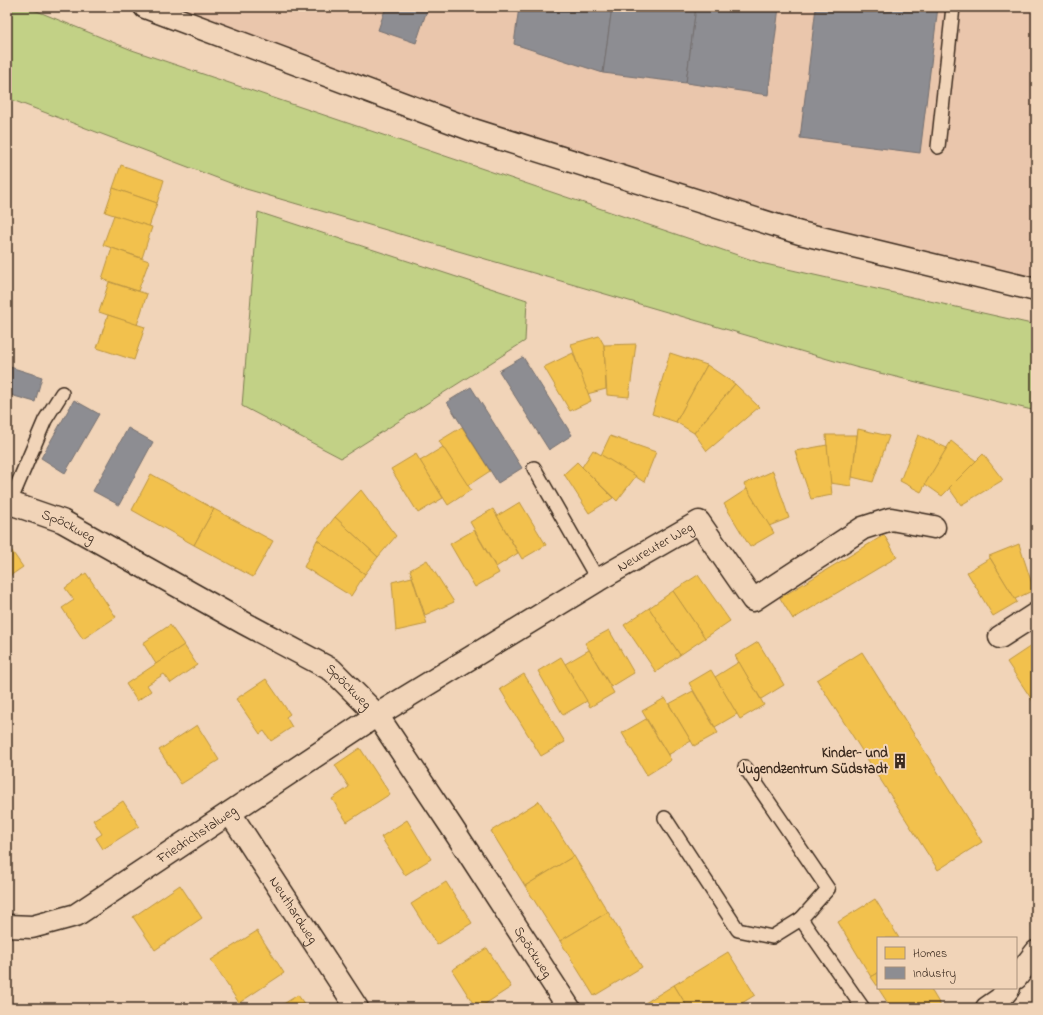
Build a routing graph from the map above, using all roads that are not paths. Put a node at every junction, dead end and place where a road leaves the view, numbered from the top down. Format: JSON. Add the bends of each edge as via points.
{"nodes":[{"id":1,"x":145,"y":7,"type":"edge"},
{"id":2,"x":953,"y":7,"type":"edge"},
{"id":3,"x":938,"y":147,"type":"dead end"},
{"id":4,"x":1036,"y":290,"type":"edge"},
{"id":5,"x":62,"y":393,"type":"dead end"},
{"id":6,"x":534,"y":468,"type":"dead end"},
{"id":7,"x":8,"y":502,"type":"edge"},
{"id":8,"x":934,"y":527,"type":"dead end"},
{"id":9,"x":598,"y":580,"type":"junction"},
{"id":10,"x":1036,"y":614,"type":"edge"},
{"id":11,"x":1000,"y":637,"type":"dead end"},
{"id":12,"x":377,"y":716,"type":"junction"},
{"id":13,"x":744,"y":767,"type":"dead end"},
{"id":14,"x":230,"y":812,"type":"junction"},
{"id":15,"x":665,"y":818,"type":"dead end"},
{"id":16,"x":801,"y":918,"type":"junction"},
{"id":17,"x":7,"y":926,"type":"edge"},
{"id":18,"x":1036,"y":952,"type":"edge"},
{"id":19,"x":1017,"y":977,"type":"edge"},
{"id":20,"x":1008,"y":989,"type":"edge"},
{"id":21,"x":357,"y":1008,"type":"edge"},
{"id":22,"x":569,"y":1008,"type":"edge"},
{"id":23,"x":863,"y":1008,"type":"edge"},
{"id":24,"x":987,"y":1008,"type":"edge"}],
"edges":[{"from":1,"to":4,"type":"street","via":[[473,130],[800,233]]},
{"from":2,"to":3,"type":"lane"},
{"from":5,"to":7,"type":"lane","via":[[44,424]]},
{"from":6,"to":9,"type":"lane"},
{"from":7,"to":12,"type":"street","name":"Spöckweg","via":[[62,521],[332,670]]},
{"from":8,"to":9,"type":"street","name":"Neureuter Weg","via":[[891,518],[863,528],[753,600],[699,522]]},
{"from":9,"to":12,"type":"street","name":"Neureuter Weg"},
{"from":10,"to":11,"type":"street"},
{"from":12,"to":14,"type":"street","name":"Friedrichstalweg"},
{"from":12,"to":22,"type":"street","name":"Spöckweg"},
{"from":13,"to":16,"type":"lane","via":[[828,889]]},
{"from":14,"to":17,"type":"street","name":"Friedrichstalweg","via":[[76,915],[32,927]]},
{"from":14,"to":21,"type":"street","name":"Neuthardweg"},
{"from":15,"to":16,"type":"lane","via":[[738,930],[772,937]]},
{"from":16,"to":23,"type":"lane"},
{"from":18,"to":19,"type":"street"},
{"from":20,"to":24,"type":"street"}]}
